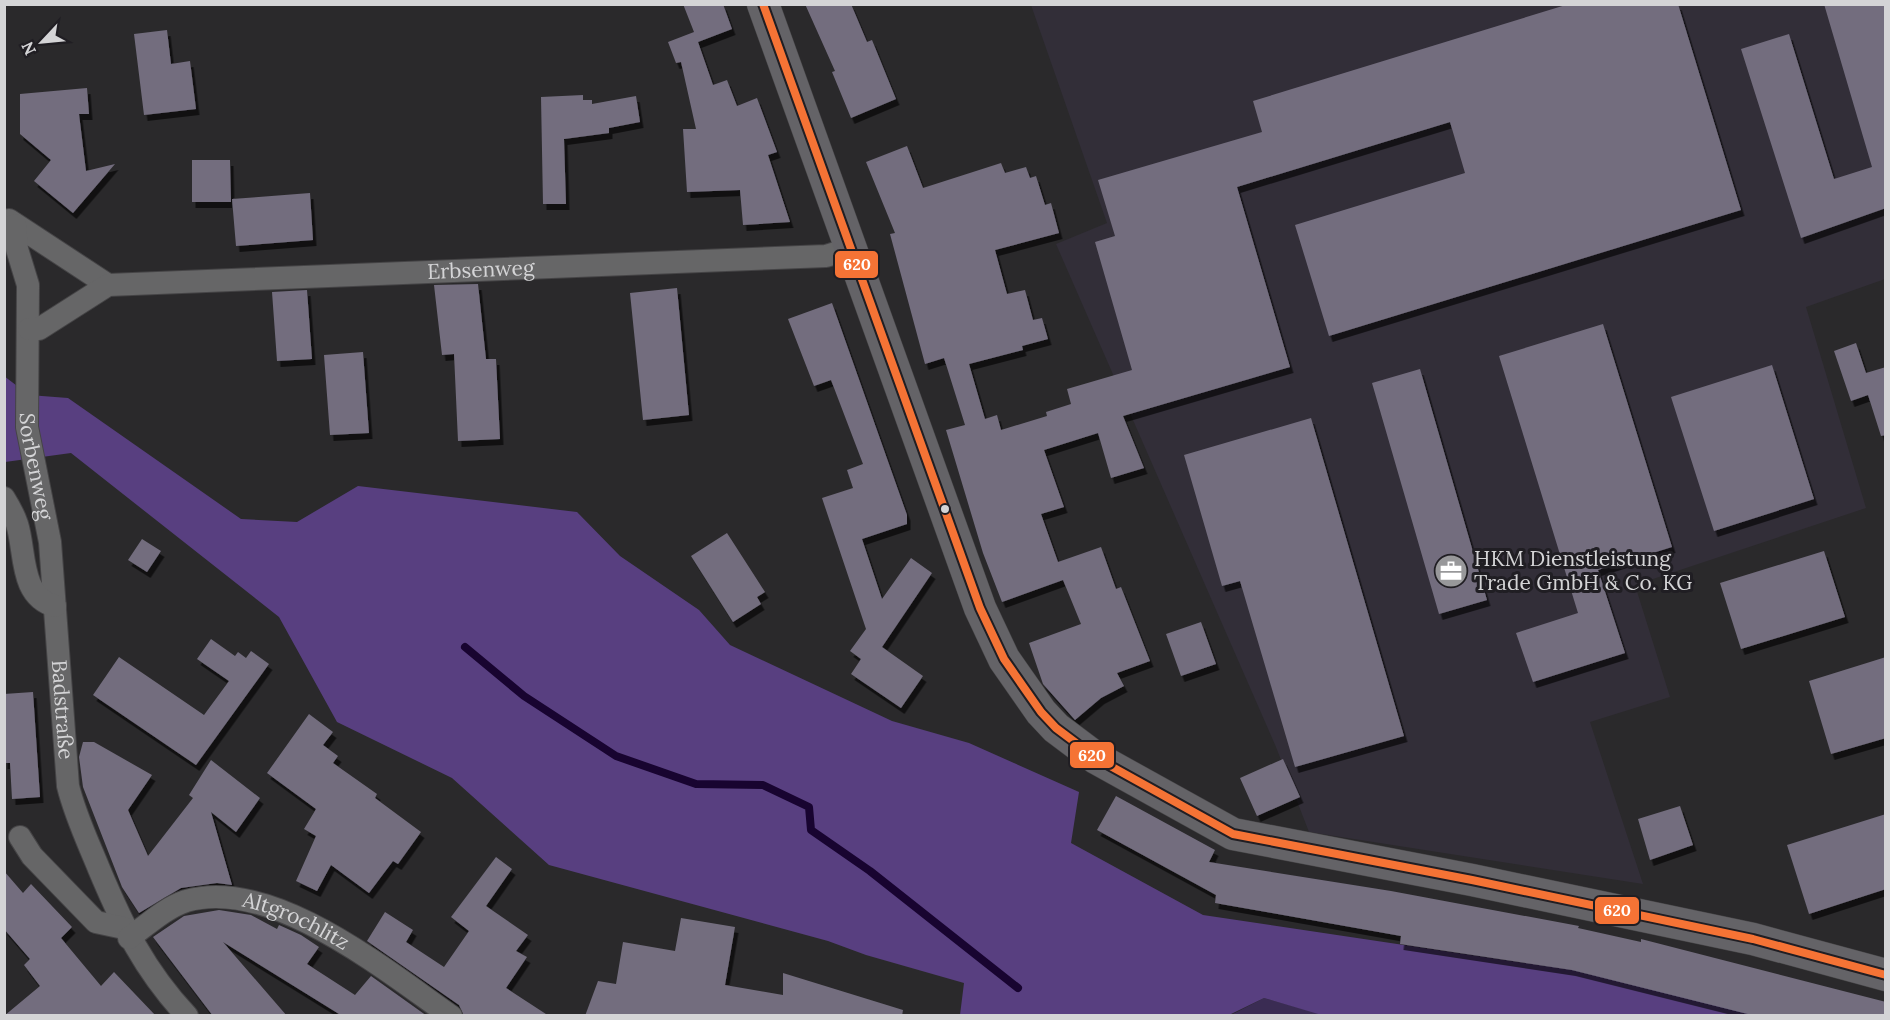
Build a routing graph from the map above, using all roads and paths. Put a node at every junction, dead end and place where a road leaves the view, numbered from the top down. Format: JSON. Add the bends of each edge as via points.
{"nodes":[{"id":1,"x":763,"y":4,"type":"edge"},
{"id":2,"x":10,"y":221,"type":"edge"},
{"id":3,"x":852,"y":248,"type":"junction"},
{"id":4,"x":108,"y":285,"type":"junction"},
{"id":5,"x":29,"y":328,"type":"junction"},
{"id":6,"x":4,"y":498,"type":"edge"},
{"id":7,"x":55,"y":606,"type":"junction"},
{"id":8,"x":20,"y":837,"type":"dead end"},
{"id":9,"x":126,"y":933,"type":"junction"},
{"id":10,"x":1886,"y":975,"type":"edge"},
{"id":11,"x":187,"y":1016,"type":"edge"},
{"id":12,"x":451,"y":1016,"type":"edge"}],
"edges":[{"from":1,"to":3,"type":"main road"},
{"from":2,"to":4,"type":"street","name":"Sorbenweg"},
{"from":2,"to":5,"type":"street","name":"Sorbenweg","via":[[28,285]]},
{"from":3,"to":4,"type":"street","name":"Erbsenweg","via":[[805,257]]},
{"from":3,"to":10,"type":"main road","via":[[987,626],[1004,659],[1041,712],[1071,741],[1233,834],[1753,939]]},
{"from":4,"to":5,"type":"street","via":[[39,329]]},
{"from":5,"to":7,"type":"street","name":"Sorbenweg","via":[[27,427],[50,542]]},
{"from":6,"to":7,"type":"street","via":[[17,525],[26,574],[38,596]]},
{"from":7,"to":9,"type":"street","name":"Badstraße","via":[[68,786]]},
{"from":8,"to":9,"type":"street","via":[[32,856],[96,922]]},
{"from":9,"to":11,"type":"street","name":"Badstraße","via":[[148,970]]},
{"from":9,"to":12,"type":"street","name":"Altgrochlitz","via":[[185,902],[240,898],[321,930]]}]}
